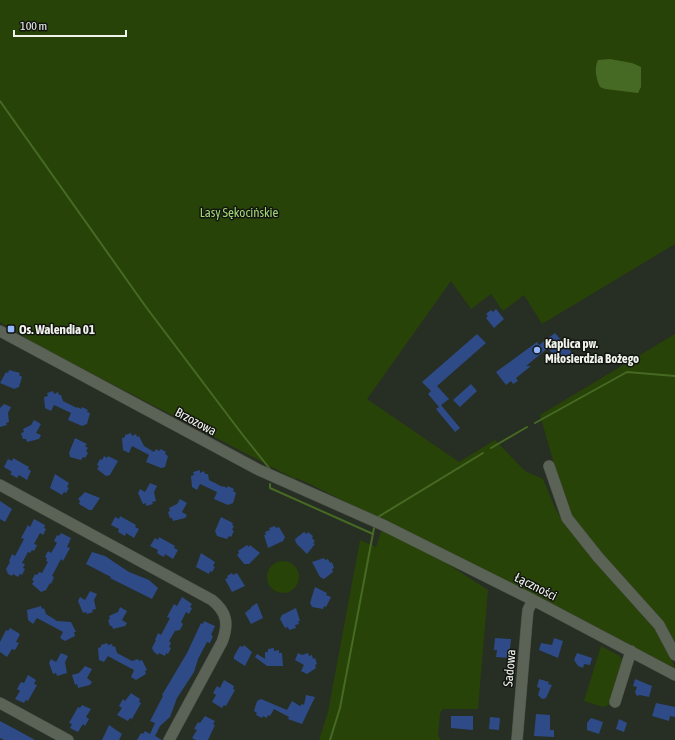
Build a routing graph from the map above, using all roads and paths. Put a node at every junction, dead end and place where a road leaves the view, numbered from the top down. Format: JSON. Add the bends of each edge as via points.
{"nodes":[{"id":1,"x":0,"y":331,"type":"edge"},
{"id":2,"x":549,"y":466,"type":"dead end"},
{"id":3,"x":0,"y":485,"type":"edge"},
{"id":4,"x":383,"y":525,"type":"joint"},
{"id":5,"x":533,"y":600,"type":"junction"},
{"id":6,"x":632,"y":651,"type":"junction"},
{"id":7,"x":675,"y":655,"type":"edge"},
{"id":8,"x":675,"y":675,"type":"edge"},
{"id":9,"x":615,"y":702,"type":"dead end"},
{"id":10,"x":0,"y":703,"type":"edge"},
{"id":11,"x":68,"y":740,"type":"edge"},
{"id":12,"x":169,"y":740,"type":"edge"},
{"id":13,"x":517,"y":740,"type":"edge"}],
"edges":[{"from":1,"to":4,"type":"street","name":"Brzozowa","via":[[259,470]]},
{"from":2,"to":7,"type":"street","via":[[567,518],[659,625]]},
{"from":3,"to":12,"type":"street","via":[[212,600],[222,608],[226,619],[226,631],[222,642]]},
{"from":4,"to":5,"type":"street","name":"Łączności"},
{"from":5,"to":6,"type":"street","name":"Łączności"},
{"from":5,"to":13,"type":"street","name":"Sadowa","via":[[526,620]]},
{"from":6,"to":8,"type":"street","name":"Łączności"},
{"from":6,"to":9,"type":"street"},
{"from":10,"to":11,"type":"street"}]}
